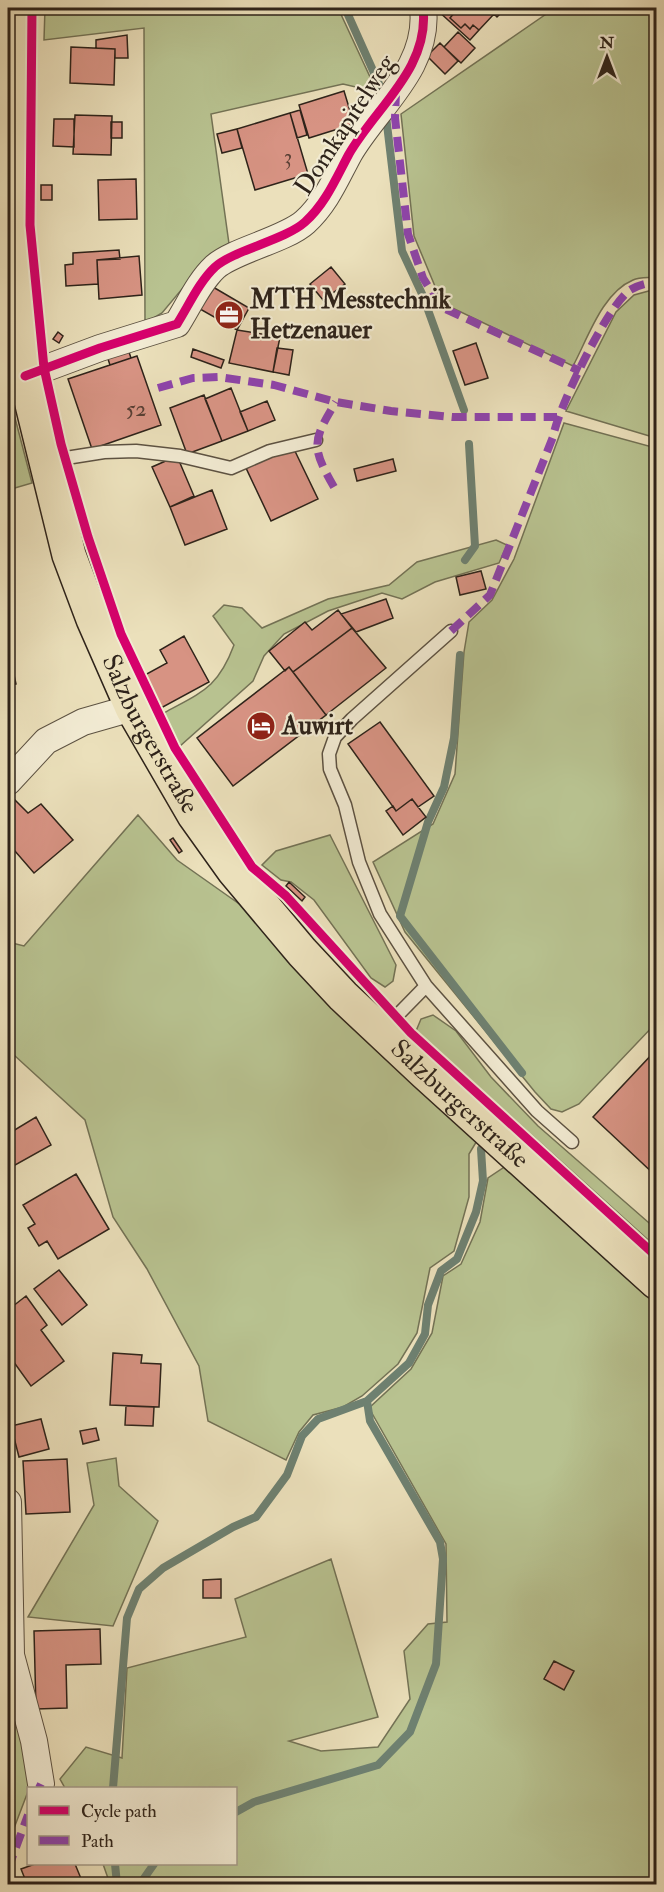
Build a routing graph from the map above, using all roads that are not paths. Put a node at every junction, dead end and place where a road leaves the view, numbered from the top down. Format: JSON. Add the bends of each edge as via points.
{"nodes":[{"id":1,"x":14,"y":8,"type":"edge"},
{"id":2,"x":423,"y":8,"type":"edge"},
{"id":3,"x":25,"y":376,"type":"junction"},
{"id":4,"x":316,"y":440,"type":"dead end"},
{"id":5,"x":46,"y":461,"type":"junction"},
{"id":6,"x":451,"y":631,"type":"dead end"},
{"id":7,"x":132,"y":708,"type":"junction"},
{"id":8,"x":8,"y":782,"type":"edge"},
{"id":9,"x":426,"y":986,"type":"junction"},
{"id":10,"x":381,"y":1032,"type":"junction"},
{"id":11,"x":572,"y":1142,"type":"dead end"},
{"id":12,"x":657,"y":1282,"type":"edge"},
{"id":13,"x":8,"y":1502,"type":"edge"},
{"id":14,"x":41,"y":1784,"type":"dead end"}],
"edges":[{"from":1,"to":3,"type":"main road","name":"Salzburgerstraße","via":[[10,187],[14,283]]},
{"from":2,"to":3,"type":"street","name":"Domkapitelweg","via":[[425,24],[412,65],[394,95],[372,118],[335,185],[304,223],[216,266],[177,324]]},
{"from":3,"to":5,"type":"main road","name":"Salzburgerstraße"},
{"from":4,"to":5,"type":"lane","via":[[270,451],[231,468],[136,451]]},
{"from":5,"to":7,"type":"main road","name":"Salzburgerstraße","via":[[73,565]]},
{"from":6,"to":9,"type":"lane","via":[[352,719],[335,737],[329,754],[330,769],[345,805],[359,862],[380,914]]},
{"from":7,"to":8,"type":"street","via":[[83,722],[46,741]]},
{"from":7,"to":10,"type":"main road","name":"Salzburgerstraße","via":[[169,776],[234,871],[310,961]]},
{"from":9,"to":10,"type":"lane"},
{"from":9,"to":11,"type":"lane","via":[[537,1111]]},
{"from":10,"to":12,"type":"main road","name":"Salzburgerstraße"},
{"from":13,"to":14,"type":"street","via":[[11,1655]]}]}
